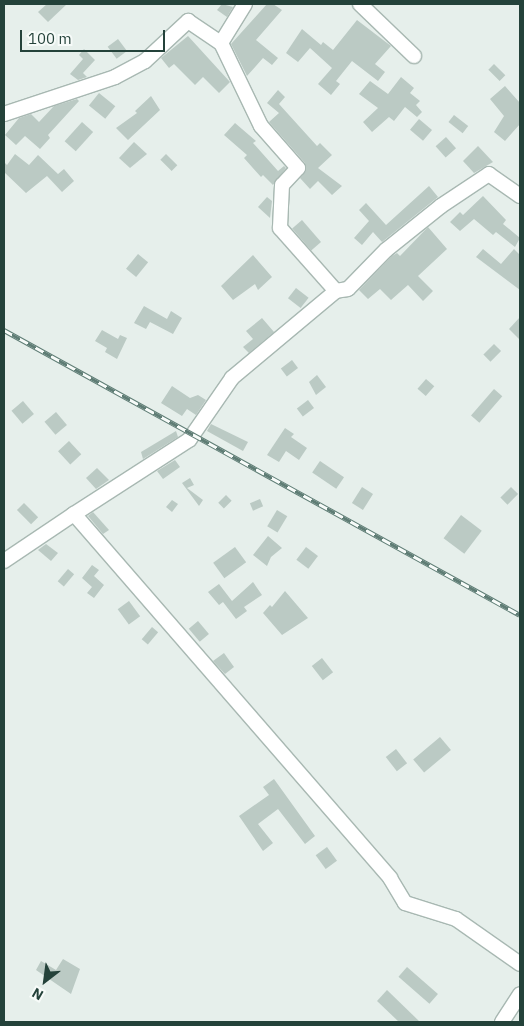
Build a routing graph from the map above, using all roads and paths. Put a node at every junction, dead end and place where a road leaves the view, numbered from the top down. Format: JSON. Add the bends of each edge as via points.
{"nodes":[{"id":1,"x":245,"y":4,"type":"edge"},
{"id":2,"x":360,"y":4,"type":"edge"},
{"id":3,"x":221,"y":43,"type":"junction"},
{"id":4,"x":414,"y":56,"type":"dead end"},
{"id":5,"x":4,"y":114,"type":"edge"},
{"id":6,"x":520,"y":196,"type":"edge"},
{"id":7,"x":336,"y":291,"type":"junction"},
{"id":8,"x":74,"y":514,"type":"junction"},
{"id":9,"x":4,"y":561,"type":"edge"},
{"id":10,"x":520,"y":964,"type":"edge"},
{"id":11,"x":520,"y":994,"type":"edge"},
{"id":12,"x":502,"y":1022,"type":"edge"}],
"edges":[{"from":1,"to":3,"type":"street"},
{"from":2,"to":4,"type":"street"},
{"from":3,"to":5,"type":"street","via":[[188,22],[151,56],[115,77]]},
{"from":3,"to":7,"type":"street","via":[[261,126],[298,168],[282,185],[280,228]]},
{"from":6,"to":7,"type":"street","via":[[489,174],[440,206],[386,250],[348,288]]},
{"from":7,"to":8,"type":"street","via":[[232,378],[189,440]]},
{"from":8,"to":9,"type":"street"},
{"from":8,"to":10,"type":"street","via":[[390,878],[405,903],[456,919]]},
{"from":11,"to":12,"type":"street"}]}
